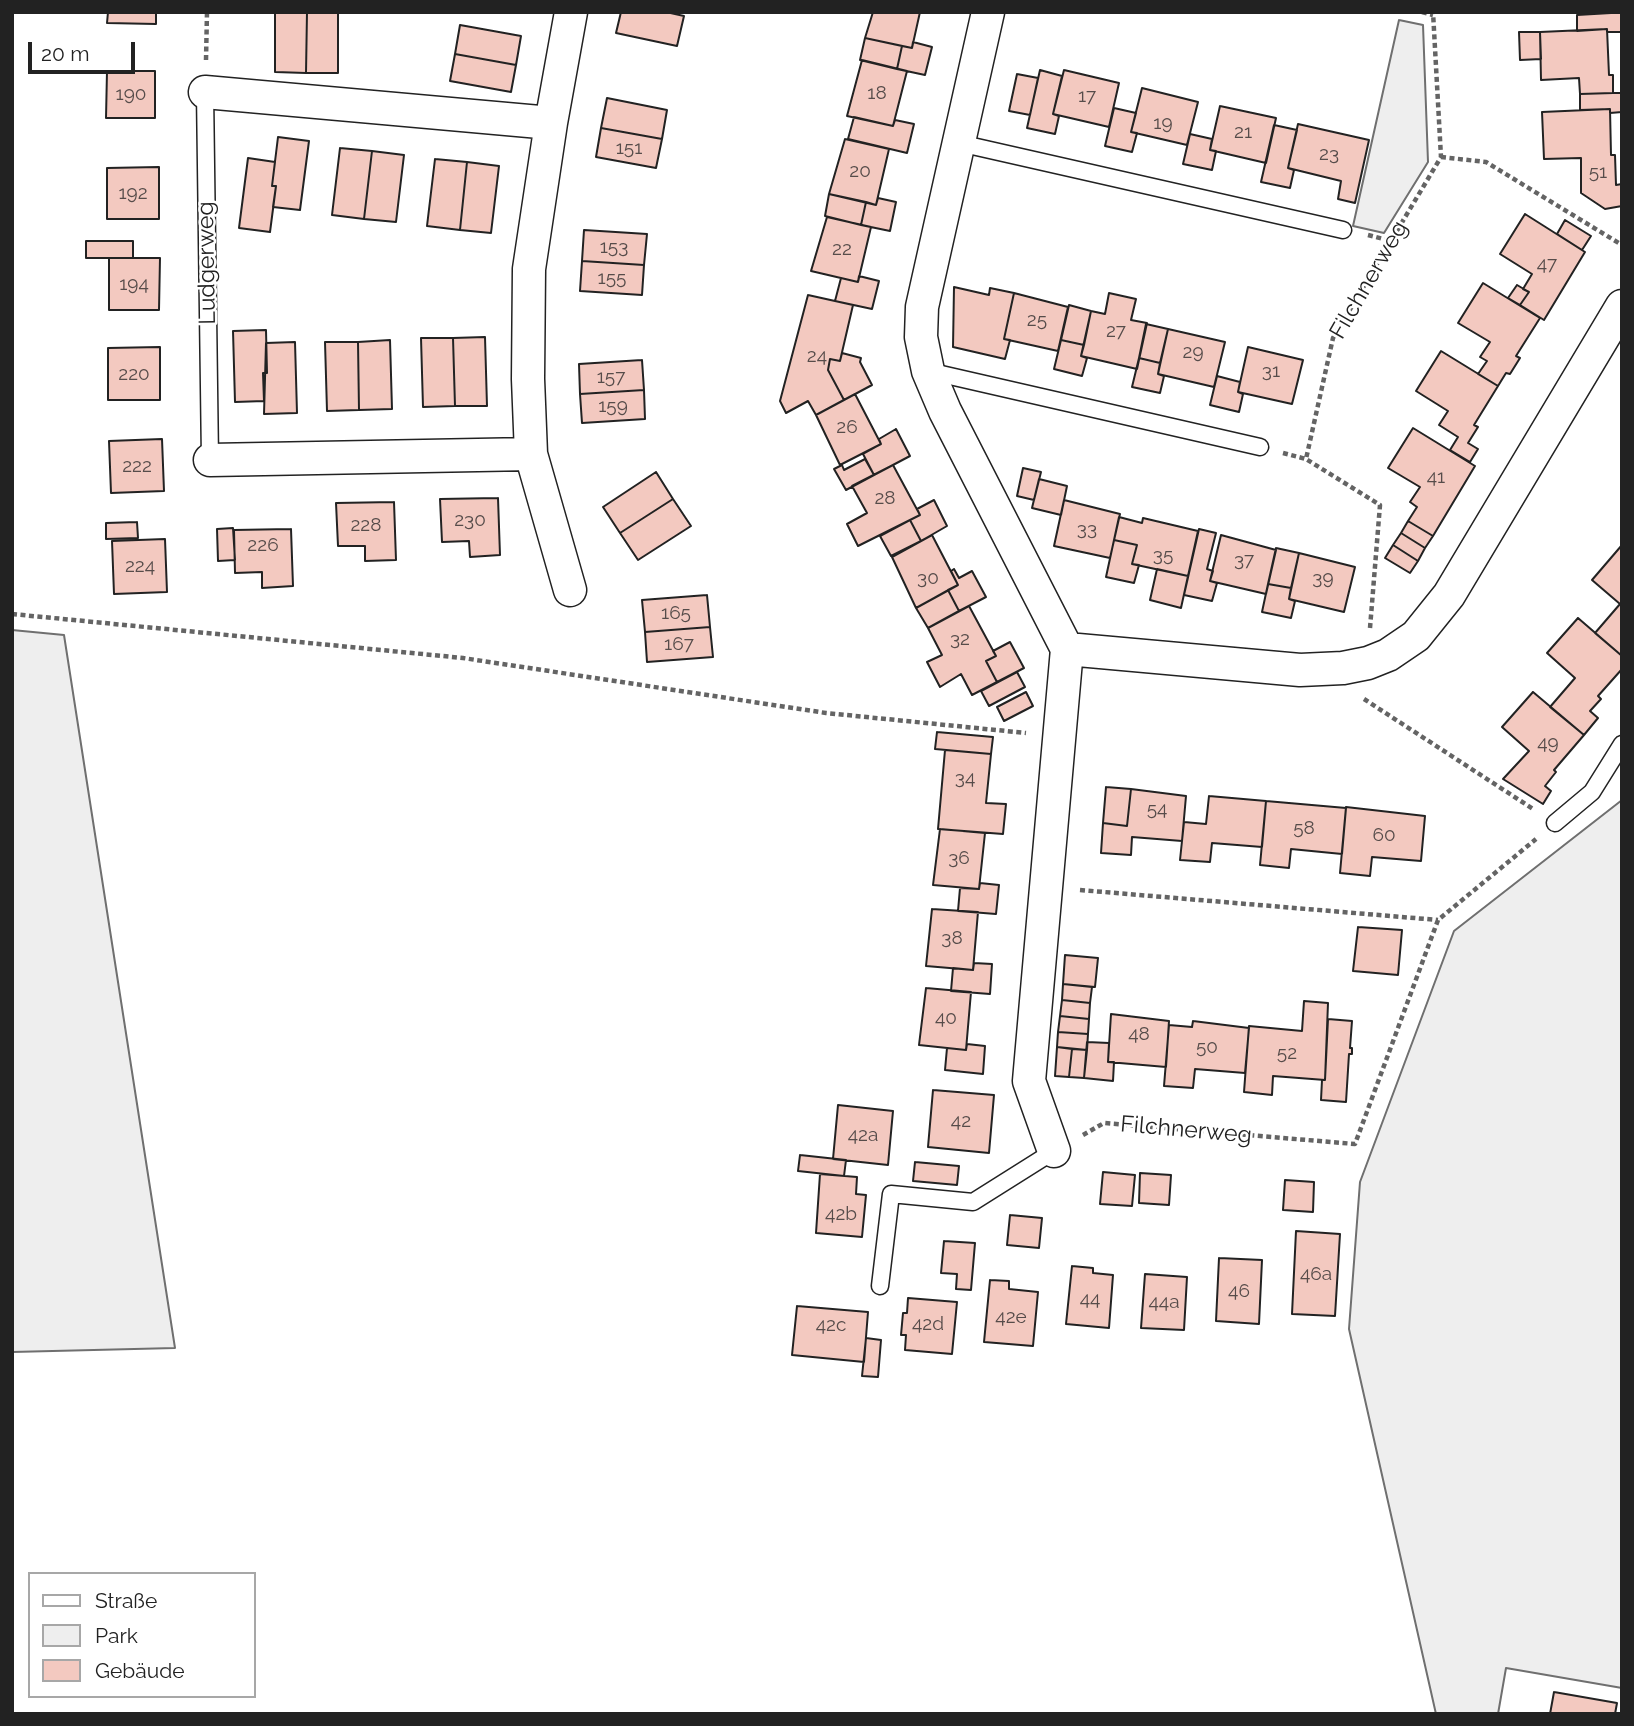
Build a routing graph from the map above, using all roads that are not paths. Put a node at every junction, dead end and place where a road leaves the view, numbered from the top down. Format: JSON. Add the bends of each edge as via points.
{"nodes":[{"id":1,"x":571,"y":12,"type":"edge"},
{"id":2,"x":988,"y":12,"type":"edge"},
{"id":3,"x":205,"y":92,"type":"joint"},
{"id":4,"x":551,"y":123,"type":"junction"},
{"id":5,"x":958,"y":143,"type":"junction"},
{"id":6,"x":1343,"y":230,"type":"dead end"},
{"id":7,"x":1622,"y":306,"type":"edge"},
{"id":8,"x":928,"y":371,"type":"junction"},
{"id":9,"x":1260,"y":447,"type":"dead end"},
{"id":10,"x":531,"y":454,"type":"junction"},
{"id":11,"x":210,"y":460,"type":"joint"},
{"id":12,"x":570,"y":590,"type":"dead end"},
{"id":13,"x":1067,"y":649,"type":"junction"},
{"id":14,"x":1622,"y":744,"type":"edge"},
{"id":15,"x":1555,"y":823,"type":"road end"},
{"id":16,"x":1055,"y":1151,"type":"joint"},
{"id":17,"x":880,"y":1286,"type":"dead end"}],
"edges":[{"from":1,"to":4,"type":"street"},
{"from":2,"to":5,"type":"street"},
{"from":3,"to":4,"type":"street"},
{"from":3,"to":11,"type":"lane","name":"Ludgerweg"},
{"from":4,"to":10,"type":"street","via":[[528,269]]},
{"from":5,"to":6,"type":"lane","name":"Filchnerweg"},
{"from":5,"to":8,"type":"street","via":[[922,307],[921,337]]},
{"from":7,"to":13,"type":"street","via":[[1449,595],[1416,636],[1388,655],[1367,663],[1300,670]]},
{"from":8,"to":9,"type":"lane"},
{"from":8,"to":13,"type":"street"},
{"from":10,"to":11,"type":"street","name":"Ludgerweg"},
{"from":10,"to":12,"type":"street"},
{"from":13,"to":16,"type":"street","via":[[1029,1081]]},
{"from":14,"to":15,"type":"lane","via":[[1592,792]]},
{"from":16,"to":17,"type":"lane","via":[[974,1202],[891,1194]]}]}
